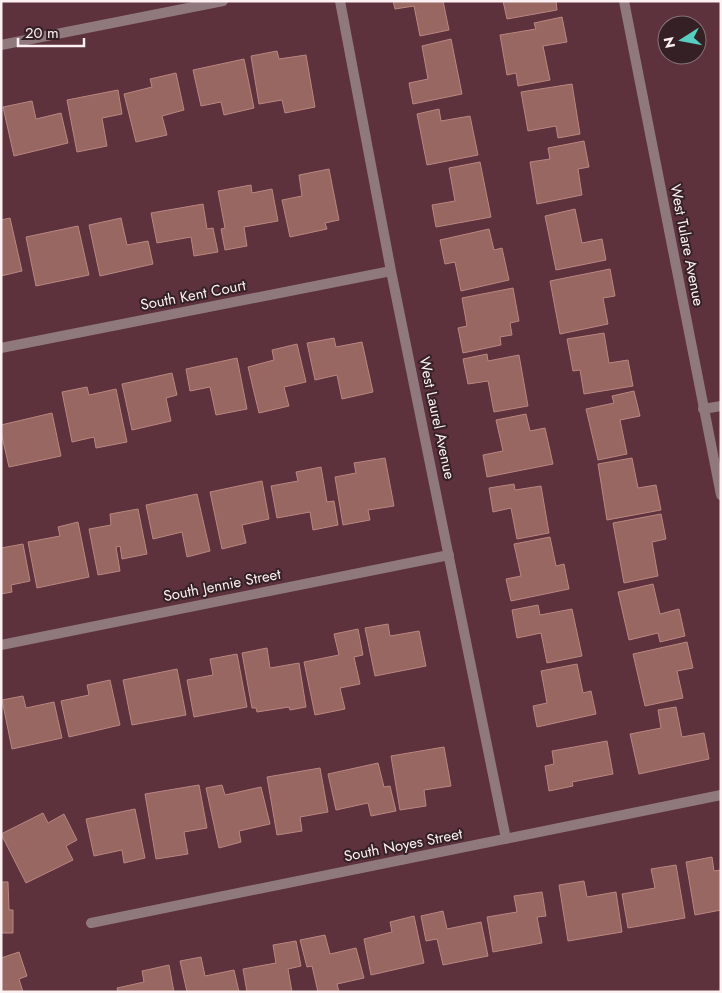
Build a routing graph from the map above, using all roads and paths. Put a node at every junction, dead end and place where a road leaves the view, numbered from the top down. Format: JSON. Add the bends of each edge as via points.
{"nodes":[{"id":1,"x":223,"y":1,"type":"edge"},
{"id":2,"x":340,"y":1,"type":"edge"},
{"id":3,"x":624,"y":1,"type":"edge"},
{"id":4,"x":1,"y":45,"type":"edge"},
{"id":5,"x":391,"y":271,"type":"junction"},
{"id":6,"x":1,"y":348,"type":"edge"},
{"id":7,"x":721,"y":406,"type":"edge"},
{"id":8,"x":703,"y":409,"type":"junction"},
{"id":9,"x":721,"y":495,"type":"edge"},
{"id":10,"x":449,"y":555,"type":"junction"},
{"id":11,"x":1,"y":645,"type":"edge"},
{"id":12,"x":721,"y":796,"type":"edge"},
{"id":13,"x":506,"y":839,"type":"junction"},
{"id":14,"x":91,"y":923,"type":"dead end"}],
"edges":[{"from":1,"to":4,"type":"street"},
{"from":2,"to":5,"type":"street","name":"West Laurel Avenue"},
{"from":3,"to":8,"type":"street","name":"West Tulare Avenue"},
{"from":5,"to":6,"type":"street","name":"South Kent Court"},
{"from":5,"to":10,"type":"street","name":"West Laurel Avenue"},
{"from":7,"to":8,"type":"street"},
{"from":8,"to":9,"type":"street","name":"West Tulare Avenue"},
{"from":10,"to":11,"type":"street","name":"South Jennie Street"},
{"from":10,"to":13,"type":"street","name":"West Laurel Avenue"},
{"from":12,"to":13,"type":"street","name":"South Noyes Street"},
{"from":13,"to":14,"type":"street","name":"South Noyes Street"}]}
